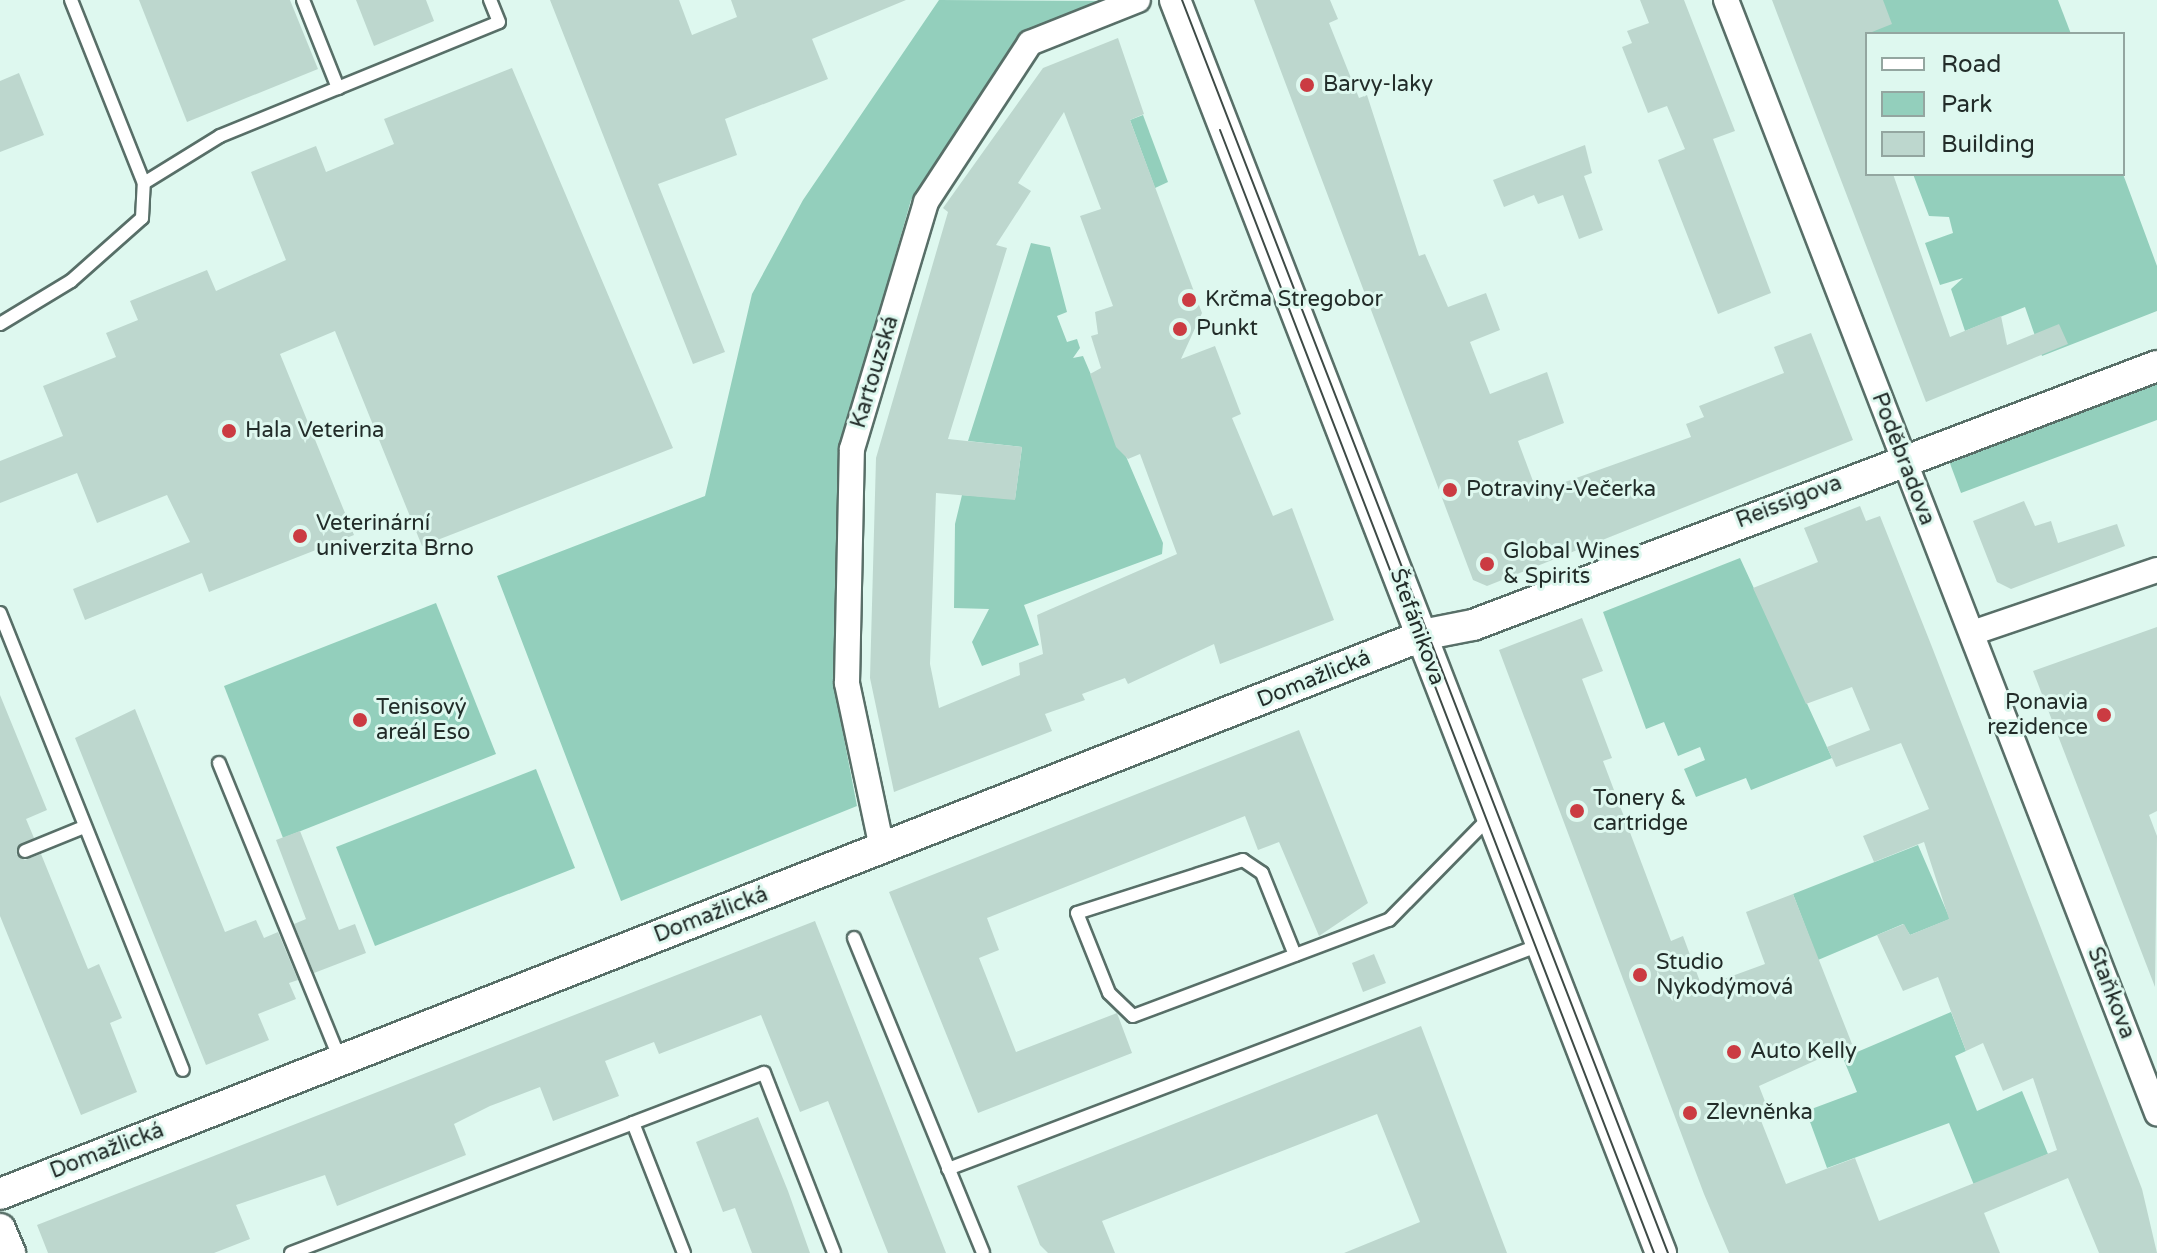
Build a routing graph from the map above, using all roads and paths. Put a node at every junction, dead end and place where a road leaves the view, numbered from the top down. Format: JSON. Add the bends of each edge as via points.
{"nodes":[{"id":1,"x":71,"y":0,"type":"edge"},
{"id":2,"x":303,"y":0,"type":"edge"},
{"id":3,"x":490,"y":0,"type":"edge"},
{"id":4,"x":1138,"y":0,"type":"edge"},
{"id":5,"x":1175,"y":0,"type":"edge"},
{"id":6,"x":1726,"y":0,"type":"edge"},
{"id":7,"x":338,"y":88,"type":"junction"},
{"id":8,"x":144,"y":183,"type":"junction"},
{"id":9,"x":0,"y":324,"type":"edge"},
{"id":10,"x":2157,"y":366,"type":"edge"},
{"id":11,"x":1903,"y":457,"type":"junction"},
{"id":12,"x":2157,"y":570,"type":"edge"},
{"id":13,"x":0,"y":613,"type":"edge"},
{"id":14,"x":1972,"y":633,"type":"junction"},
{"id":15,"x":1421,"y":637,"type":"junction"},
{"id":16,"x":219,"y":763,"type":"dead end"},
{"id":17,"x":1491,"y":816,"type":"junction"},
{"id":18,"x":84,"y":827,"type":"junction"},
{"id":19,"x":882,"y":848,"type":"junction"},
{"id":20,"x":25,"y":851,"type":"dead end"},
{"id":21,"x":2081,"y":917,"type":"joint"},
{"id":22,"x":854,"y":938,"type":"dead end"},
{"id":23,"x":1542,"y":945,"type":"junction"},
{"id":24,"x":1295,"y":955,"type":"junction"},
{"id":25,"x":340,"y":1060,"type":"junction"},
{"id":26,"x":183,"y":1070,"type":"dead end"},
{"id":27,"x":2157,"y":1113,"type":"edge"},
{"id":28,"x":633,"y":1123,"type":"junction"},
{"id":29,"x":948,"y":1169,"type":"junction"},
{"id":30,"x":0,"y":1194,"type":"edge"},
{"id":31,"x":0,"y":1229,"type":"edge"},
{"id":32,"x":10,"y":1253,"type":"edge"},
{"id":33,"x":291,"y":1253,"type":"edge"},
{"id":34,"x":684,"y":1253,"type":"edge"},
{"id":35,"x":834,"y":1253,"type":"edge"},
{"id":36,"x":983,"y":1253,"type":"edge"},
{"id":37,"x":1661,"y":1253,"type":"edge"}],
"edges":[{"from":1,"to":8,"type":"lane"},
{"from":2,"to":7,"type":"lane"},
{"from":3,"to":7,"type":"lane","via":[[499,22]]},
{"from":4,"to":19,"type":"street","name":"Kartouzská","via":[[1030,43],[926,202],[913,245],[852,449],[847,683]]},
{"from":5,"to":15,"type":"street","name":"Štefánikova"},
{"from":6,"to":11,"type":"street","name":"Poděbradova"},
{"from":7,"to":8,"type":"lane","via":[[220,136]]},
{"from":8,"to":9,"type":"lane","via":[[142,218],[71,281]]},
{"from":10,"to":11,"type":"street","name":"Reissigova"},
{"from":11,"to":14,"type":"street","name":"Poděbradova"},
{"from":11,"to":15,"type":"street","name":"Reissigova","via":[[1473,625]]},
{"from":12,"to":14,"type":"street"},
{"from":13,"to":18,"type":"lane"},
{"from":14,"to":21,"type":"street","name":"Poděbradova"},
{"from":15,"to":17,"type":"street","name":"Štefánikova"},
{"from":15,"to":19,"type":"street","name":"Domažlická"},
{"from":16,"to":25,"type":"lane"},
{"from":17,"to":23,"type":"street","name":"Štefánikova"},
{"from":17,"to":24,"type":"lane","via":[[1389,920]]},
{"from":18,"to":20,"type":"lane"},
{"from":18,"to":26,"type":"lane"},
{"from":19,"to":25,"type":"street","name":"Domažlická"},
{"from":21,"to":27,"type":"street","name":"Staňkova"},
{"from":22,"to":29,"type":"lane"},
{"from":23,"to":29,"type":"lane"},
{"from":23,"to":37,"type":"street","name":"Štefánikova"},
{"from":24,"to":24,"type":"lane","via":[[1133,1016],[1109,993],[1077,913],[1243,860],[1262,873]]},
{"from":25,"to":30,"type":"street","name":"Domažlická"},
{"from":28,"to":33,"type":"lane"},
{"from":28,"to":34,"type":"lane"},
{"from":28,"to":35,"type":"lane","via":[[764,1073]]},
{"from":29,"to":36,"type":"lane"},
{"from":31,"to":32,"type":"street"}]}
